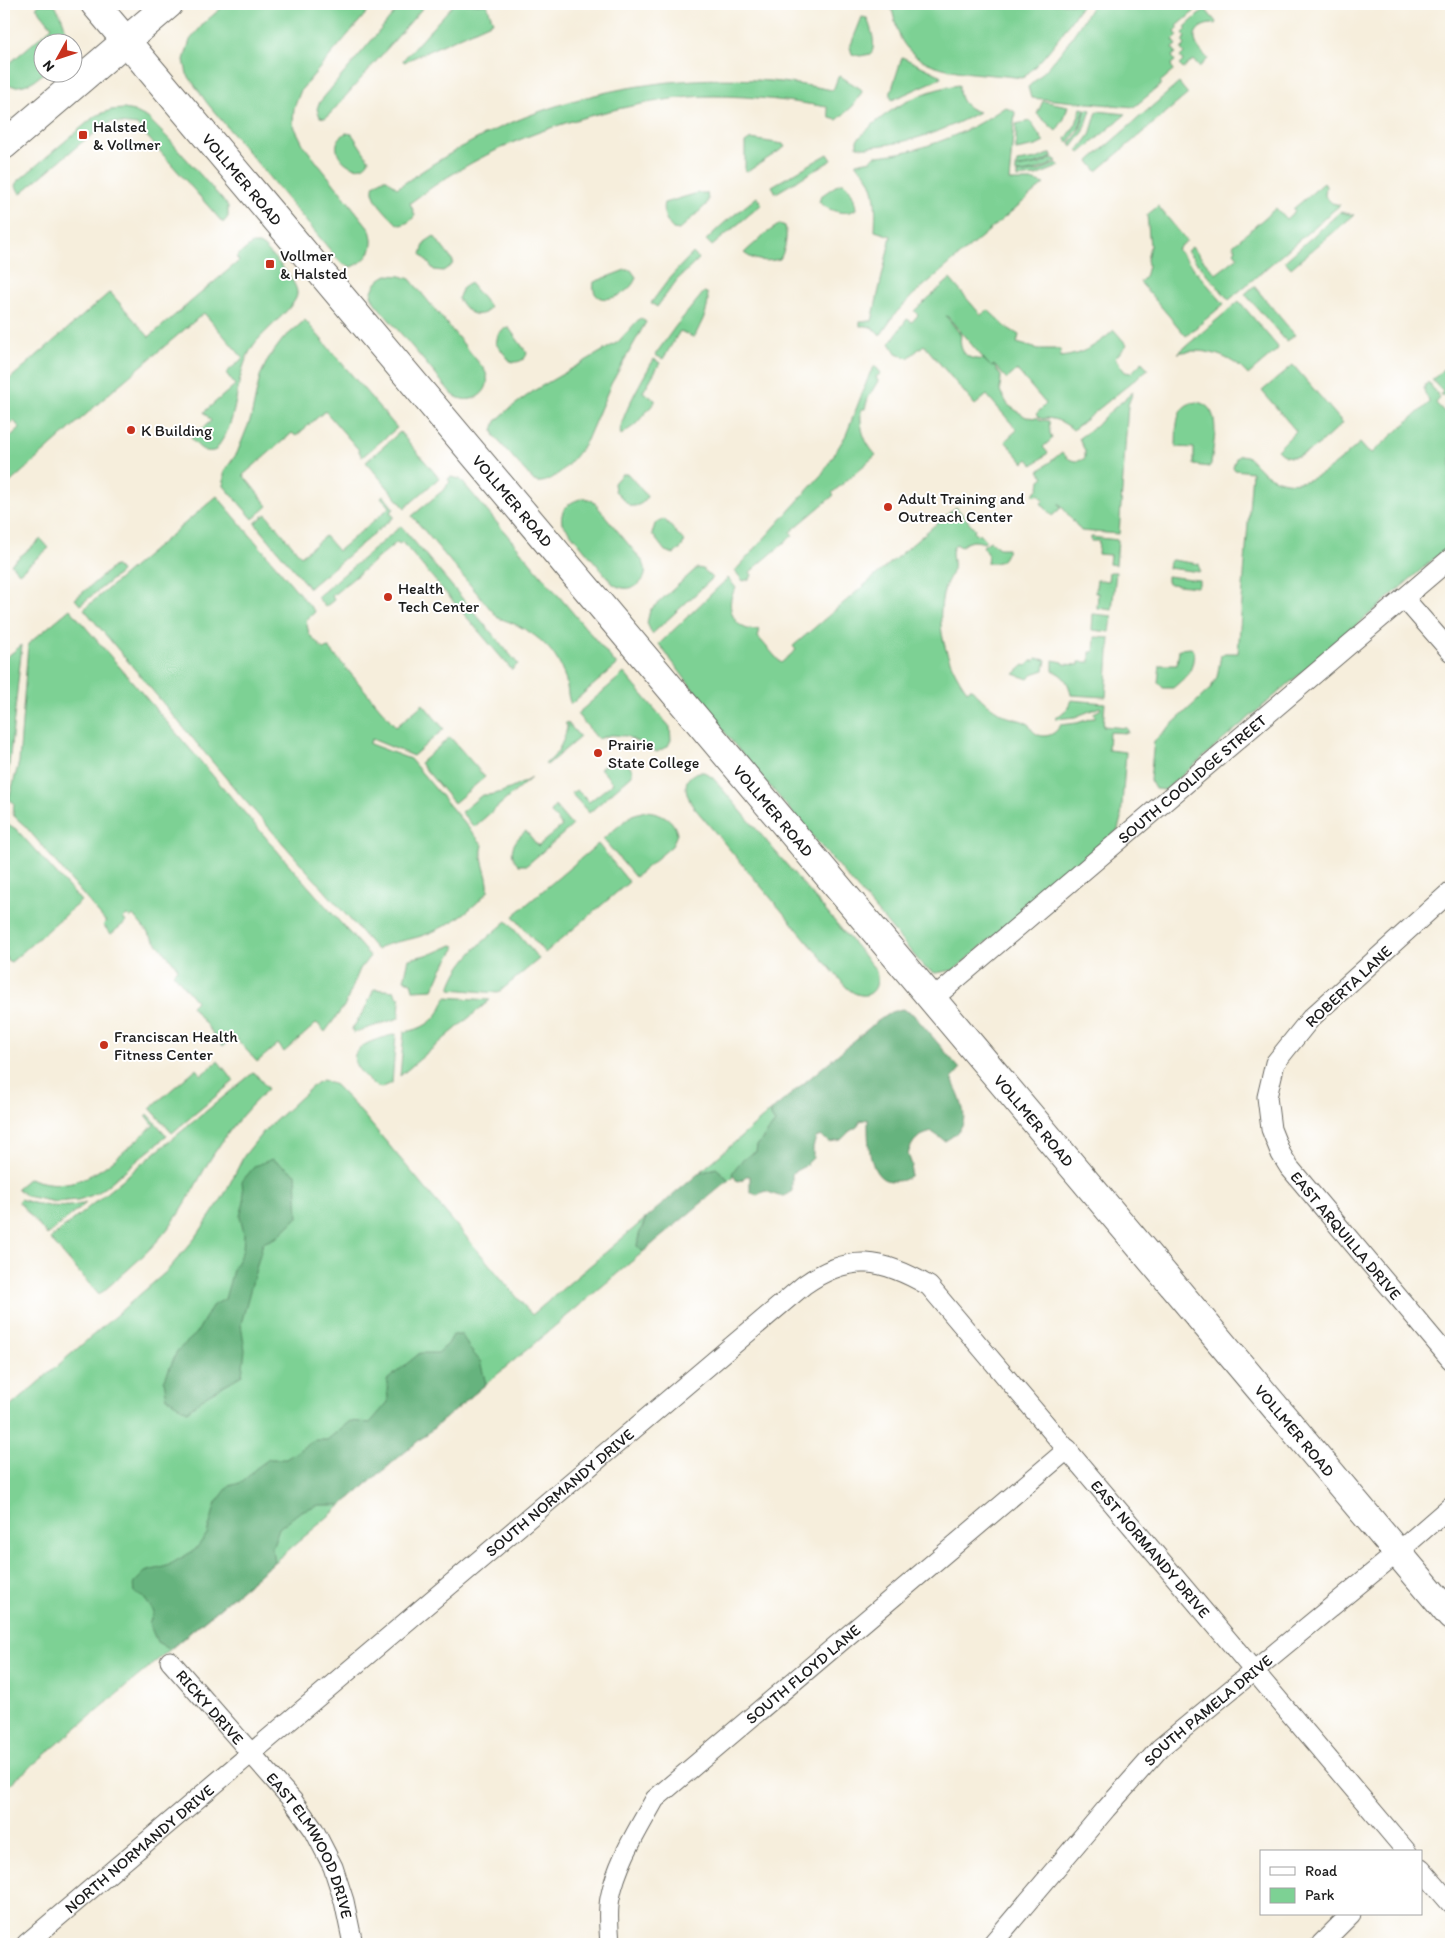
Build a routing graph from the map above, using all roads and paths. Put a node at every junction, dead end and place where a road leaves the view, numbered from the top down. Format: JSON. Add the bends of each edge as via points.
{"nodes":[{"id":1,"x":95,"y":4,"type":"edge"},
{"id":2,"x":169,"y":4,"type":"edge"},
{"id":3,"x":127,"y":40,"type":"junction"},
{"id":4,"x":4,"y":145,"type":"edge"},
{"id":5,"x":1451,"y":558,"type":"edge"},
{"id":6,"x":1404,"y":598,"type":"junction"},
{"id":7,"x":1451,"y":652,"type":"edge"},
{"id":8,"x":1451,"y":891,"type":"edge"},
{"id":9,"x":933,"y":999,"type":"junction"},
{"id":10,"x":1267,"y":1097,"type":"joint"},
{"id":11,"x":880,"y":1264,"type":"joint"},
{"id":12,"x":1451,"y":1360,"type":"edge"},
{"id":13,"x":1068,"y":1449,"type":"junction"},
{"id":14,"x":1451,"y":1506,"type":"edge"},
{"id":15,"x":1398,"y":1552,"type":"junction"},
{"id":16,"x":1451,"y":1616,"type":"edge"},
{"id":17,"x":170,"y":1661,"type":"dead end"},
{"id":18,"x":1255,"y":1670,"type":"junction"},
{"id":19,"x":252,"y":1753,"type":"junction"},
{"id":20,"x":1405,"y":1850,"type":"edge"},
{"id":21,"x":1422,"y":1870,"type":"edge"},
{"id":22,"x":1451,"y":1904,"type":"edge"},
{"id":23,"x":1349,"y":1916,"type":"edge"},
{"id":24,"x":26,"y":1944,"type":"edge"},
{"id":25,"x":353,"y":1944,"type":"edge"},
{"id":26,"x":610,"y":1944,"type":"edge"},
{"id":27,"x":992,"y":1944,"type":"edge"},
{"id":28,"x":1322,"y":1944,"type":"edge"}],
"edges":[{"from":1,"to":3,"type":"main road","name":"VOLLMER ROAD"},
{"from":2,"to":3,"type":"main road"},
{"from":3,"to":4,"type":"main road"},
{"from":3,"to":9,"type":"main road","name":"VOLLMER ROAD"},
{"from":5,"to":6,"type":"street","name":"SOUTH COOLIDGE STREET"},
{"from":6,"to":7,"type":"street"},
{"from":6,"to":9,"type":"street","name":"SOUTH COOLIDGE STREET"},
{"from":8,"to":10,"type":"street","name":"ROBERTA LANE","via":[[1311,1018],[1275,1063]]},
{"from":9,"to":15,"type":"main road","name":"VOLLMER ROAD"},
{"from":10,"to":12,"type":"street","name":"EAST ARQUILLA DRIVE","via":[[1271,1129],[1289,1167]]},
{"from":11,"to":13,"type":"street","name":"EAST NORMANDY DRIVE","via":[[910,1274],[929,1286]]},
{"from":11,"to":19,"type":"street","name":"SOUTH NORMANDY DRIVE","via":[[861,1262],[829,1269],[804,1285]]},
{"from":13,"to":18,"type":"street","name":"EAST NORMANDY DRIVE"},
{"from":13,"to":26,"type":"street","name":"SOUTH FLOYD LANE","via":[[655,1799],[620,1864],[610,1898]]},
{"from":14,"to":15,"type":"street","name":"SOUTH PAMELA DRIVE"},
{"from":15,"to":16,"type":"main road","name":"VOLLMER ROAD"},
{"from":15,"to":18,"type":"street","name":"SOUTH PAMELA DRIVE"},
{"from":17,"to":19,"type":"street","name":"RICKY DRIVE"},
{"from":18,"to":20,"type":"street","name":"EAST NORMANDY DRIVE"},
{"from":18,"to":27,"type":"street","name":"SOUTH PAMELA DRIVE","via":[[1160,1748]]},
{"from":19,"to":24,"type":"street","name":"NORTH NORMANDY DRIVE"},
{"from":19,"to":25,"type":"street","name":"EAST ELMWOOD DRIVE","via":[[294,1802],[333,1867]]},
{"from":21,"to":22,"type":"street"},
{"from":23,"to":28,"type":"street"}]}
